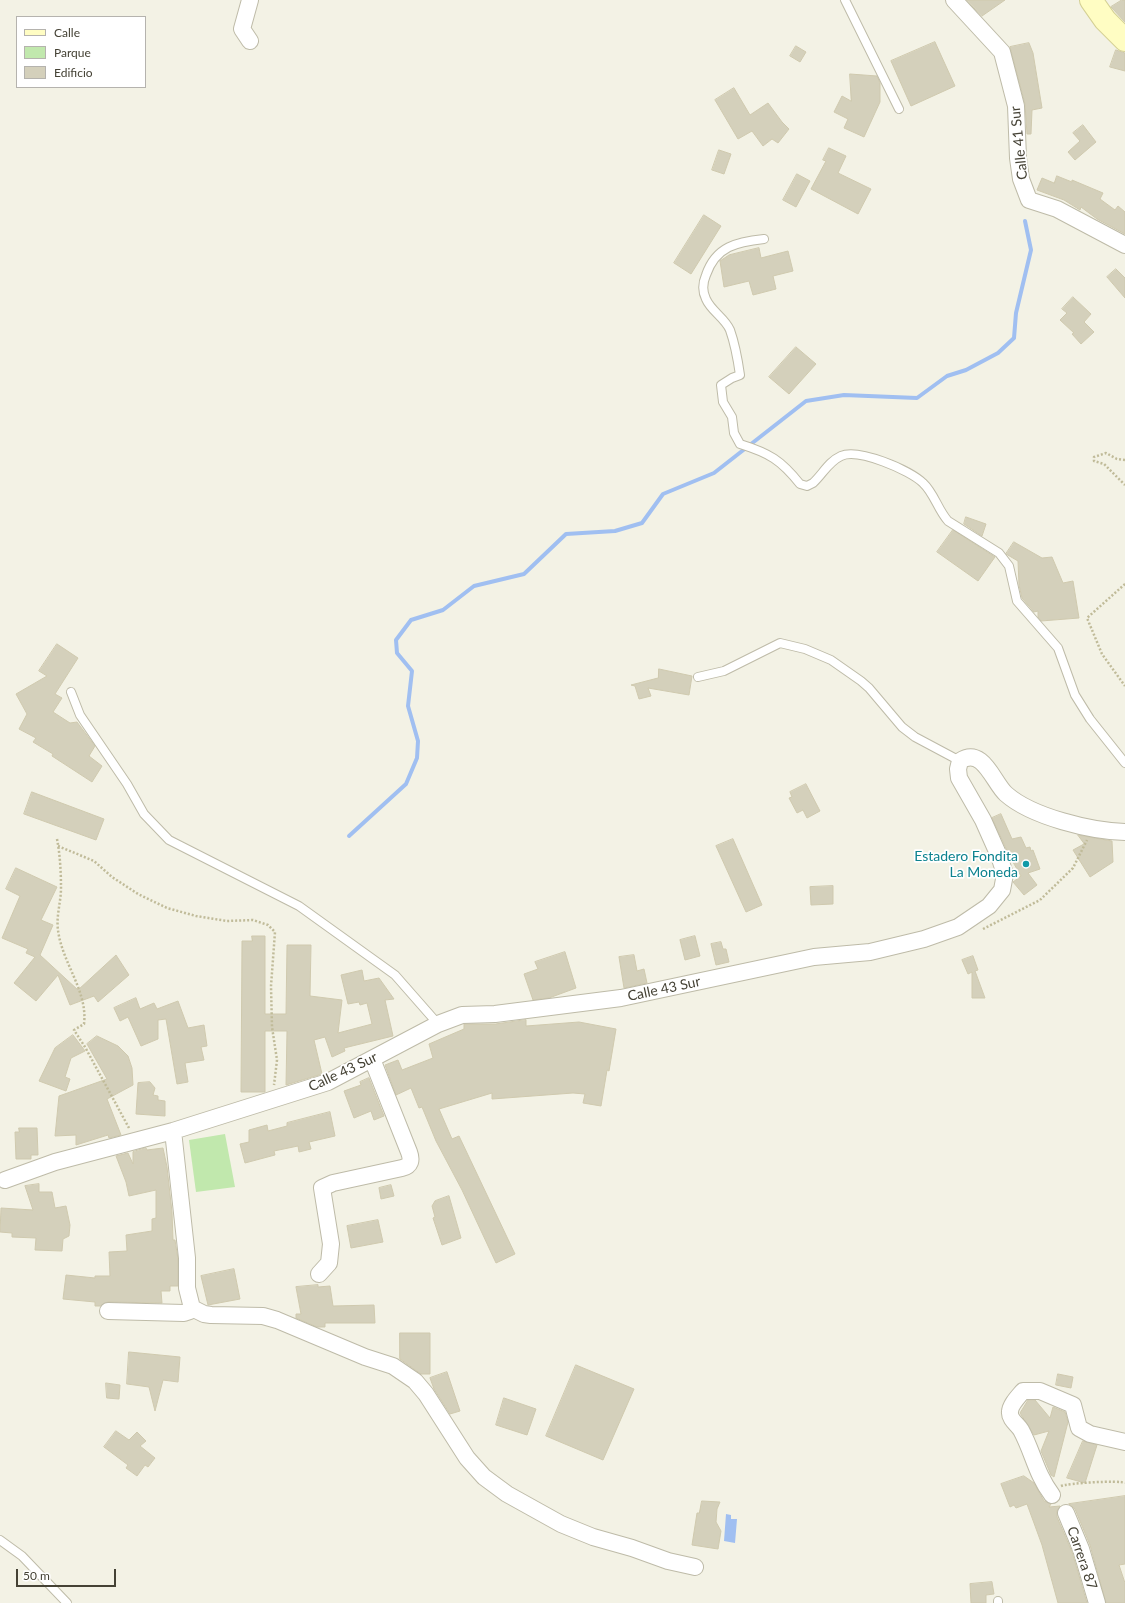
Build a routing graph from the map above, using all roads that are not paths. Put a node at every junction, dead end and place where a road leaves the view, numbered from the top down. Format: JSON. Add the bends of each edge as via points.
{"nodes":[{"id":1,"x":250,"y":0,"type":"edge"},
{"id":2,"x":845,"y":0,"type":"edge"},
{"id":3,"x":954,"y":0,"type":"edge"},
{"id":4,"x":1091,"y":0,"type":"edge"},
{"id":5,"x":250,"y":40,"type":"dead end"},
{"id":6,"x":1125,"y":40,"type":"edge"},
{"id":7,"x":899,"y":109,"type":"dead end"},
{"id":8,"x":764,"y":239,"type":"dead end"},
{"id":9,"x":1125,"y":245,"type":"edge"},
{"id":10,"x":698,"y":676,"type":"dead end"},
{"id":11,"x":71,"y":692,"type":"dead end"},
{"id":12,"x":960,"y":761,"type":"junction"},
{"id":13,"x":1125,"y":762,"type":"edge"},
{"id":14,"x":1125,"y":832,"type":"edge"},
{"id":15,"x":438,"y":1024,"type":"junction"},
{"id":16,"x":372,"y":1059,"type":"junction"},
{"id":17,"x":173,"y":1131,"type":"junction"},
{"id":18,"x":2,"y":1182,"type":"edge"},
{"id":19,"x":320,"y":1274,"type":"dead end"},
{"id":20,"x":192,"y":1308,"type":"junction"},
{"id":21,"x":108,"y":1311,"type":"dead end"},
{"id":22,"x":1125,"y":1442,"type":"edge"},
{"id":23,"x":1052,"y":1495,"type":"road end"},
{"id":24,"x":1066,"y":1513,"type":"dead end"},
{"id":25,"x":0,"y":1540,"type":"edge"},
{"id":26,"x":696,"y":1567,"type":"dead end"},
{"id":27,"x":67,"y":1603,"type":"edge"},
{"id":28,"x":1097,"y":1603,"type":"edge"}],
"edges":[{"from":1,"to":5,"type":"street","via":[[242,29]]},
{"from":2,"to":7,"type":"lane"},
{"from":3,"to":9,"type":"street","name":"Calle 41 Sur","via":[[1002,52],[1016,106],[1018,158],[1029,200],[1057,209]]},
{"from":4,"to":6,"type":"street","via":[[1105,20]]},
{"from":8,"to":13,"type":"lane","via":[[736,244],[720,252],[709,264],[703,282],[708,303],[729,329],[738,362],[740,375],[721,386],[723,402],[732,417],[734,433],[740,444],[762,451],[779,462],[803,485],[813,483],[826,467],[848,454],[860,455],[895,467],[924,483],[948,521],[999,552],[1009,566],[1017,601],[1058,648],[1075,695],[1116,754]]},
{"from":10,"to":12,"type":"lane","via":[[724,671],[780,643],[805,649],[831,660],[861,681],[902,727],[915,737]]},
{"from":11,"to":15,"type":"lane","via":[[80,714],[144,814],[169,840],[299,906],[395,975]]},
{"from":12,"to":14,"type":"street","via":[[975,758],[982,762],[1006,794],[1022,804],[1070,824]]},
{"from":12,"to":15,"type":"street","name":"Calle 43 Sur","via":[[959,778],[983,820],[1005,874],[1002,890],[989,906],[958,927],[924,940],[870,952],[814,956],[621,998],[495,1014],[462,1015]]},
{"from":15,"to":16,"type":"street","name":"Calle 43 Sur"},
{"from":16,"to":17,"type":"street","name":"Calle 43 Sur","via":[[328,1082]]},
{"from":16,"to":19,"type":"street","via":[[409,1152],[410,1162],[408,1167],[322,1188],[330,1244],[328,1263]]},
{"from":17,"to":18,"type":"street","name":"Calle 43 Sur","via":[[55,1162]]},
{"from":17,"to":20,"type":"street","via":[[187,1258],[187,1288]]},
{"from":20,"to":21,"type":"street","via":[[184,1313]]},
{"from":20,"to":26,"type":"street","via":[[211,1315],[263,1316],[277,1320],[393,1366],[415,1381],[453,1438],[484,1477],[507,1494],[561,1524],[593,1538]]},
{"from":22,"to":23,"type":"street","via":[[1090,1434],[1079,1428],[1073,1405],[1040,1391],[1023,1391],[1010,1410],[1012,1418],[1027,1442],[1039,1476]]},
{"from":24,"to":28,"type":"street","name":"Carrera 87","via":[[1081,1548]]},
{"from":25,"to":27,"type":"lane","via":[[22,1556]]}]}
